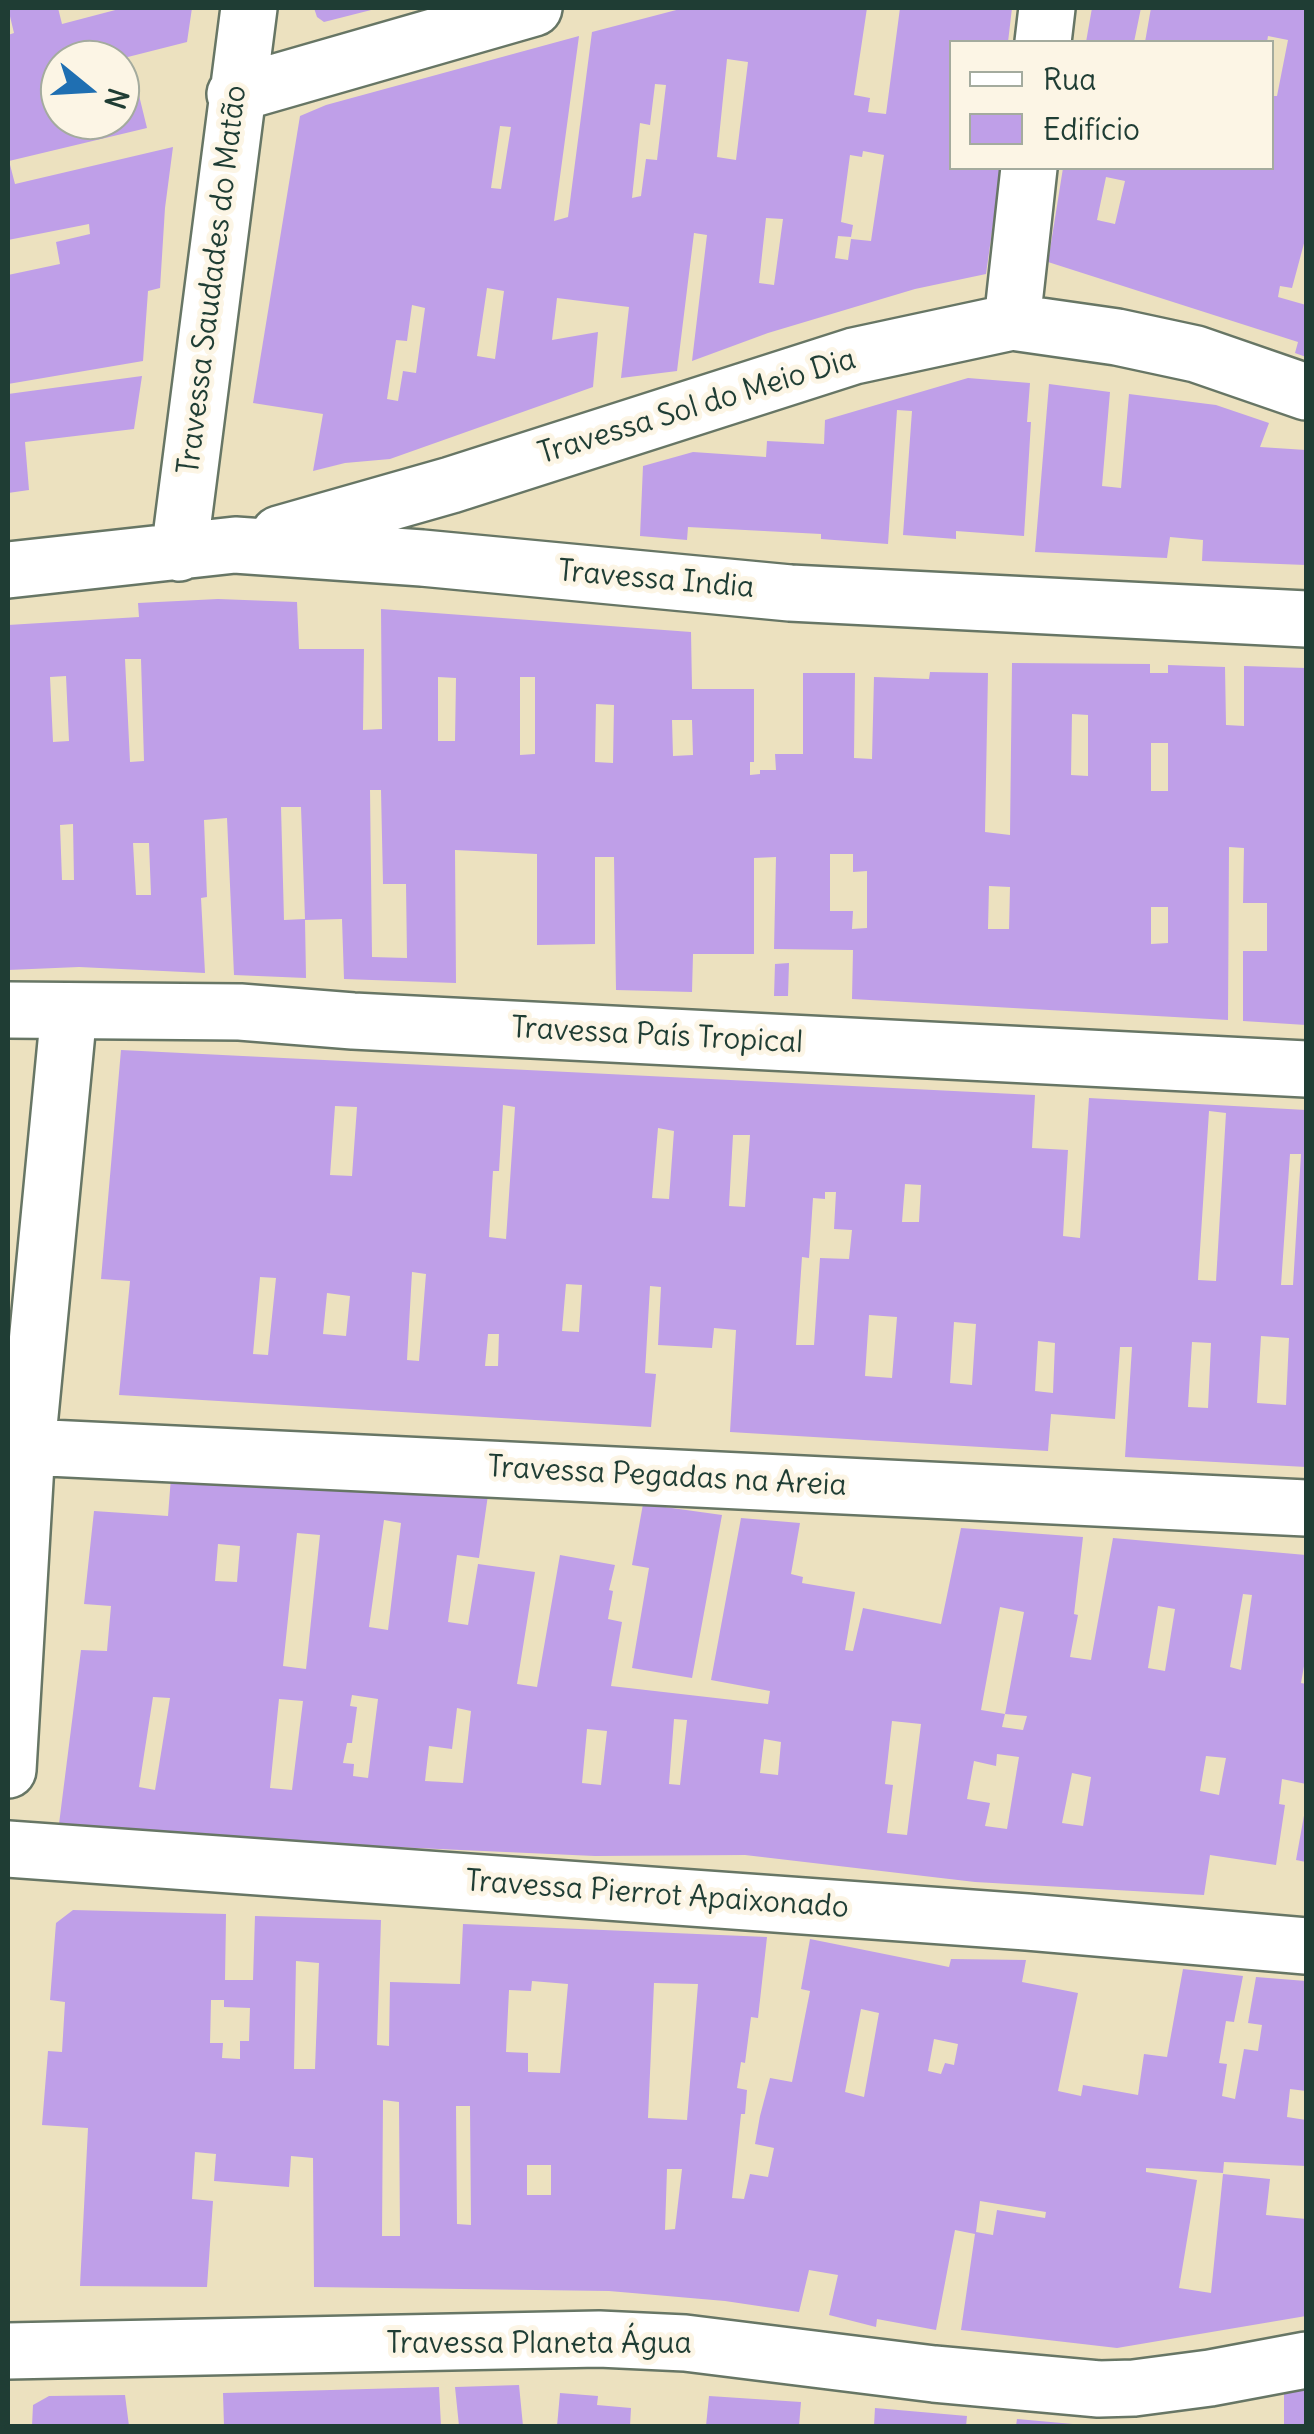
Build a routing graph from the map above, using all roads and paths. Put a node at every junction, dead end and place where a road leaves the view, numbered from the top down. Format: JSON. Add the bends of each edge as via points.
{"nodes":[{"id":1,"x":248,"y":8,"type":"edge"},
{"id":2,"x":534,"y":8,"type":"edge"},
{"id":3,"x":1047,"y":8,"type":"edge"},
{"id":4,"x":1043,"y":40,"type":"edge"},
{"id":5,"x":235,"y":94,"type":"junction"},
{"id":6,"x":1029,"y":170,"type":"edge"},
{"id":7,"x":1012,"y":322,"type":"junction"},
{"id":8,"x":1306,"y":392,"type":"edge"},
{"id":9,"x":236,"y":545,"type":"junction"},
{"id":10,"x":179,"y":553,"type":"junction"},
{"id":11,"x":8,"y":570,"type":"edge"},
{"id":12,"x":1306,"y":618,"type":"edge"},
{"id":13,"x":8,"y":1010,"type":"edge"},
{"id":14,"x":69,"y":1011,"type":"junction"},
{"id":15,"x":1306,"y":1068,"type":"edge"},
{"id":16,"x":27,"y":1447,"type":"junction"},
{"id":17,"x":1306,"y":1508,"type":"edge"},
{"id":18,"x":8,"y":1770,"type":"edge"},
{"id":19,"x":8,"y":1849,"type":"edge"},
{"id":20,"x":1306,"y":1946,"type":"edge"},
{"id":21,"x":8,"y":2351,"type":"edge"},
{"id":22,"x":1306,"y":2360,"type":"edge"}],
"edges":[{"from":1,"to":5,"type":"street","name":"Travessa Saudades do Matão"},
{"from":2,"to":5,"type":"street"},
{"from":3,"to":4,"type":"street"},
{"from":5,"to":10,"type":"street","name":"Travessa Saudades do Matão"},
{"from":6,"to":7,"type":"street"},
{"from":7,"to":8,"type":"street","via":[[1196,354]]},
{"from":7,"to":9,"type":"street","name":"Travessa Sol do Meio Dia","via":[[854,356],[451,486]]},
{"from":9,"to":10,"type":"street","name":"Travessa India"},
{"from":9,"to":12,"type":"street","name":"Travessa India","via":[[790,593]]},
{"from":10,"to":11,"type":"street","name":"Travessa India"},
{"from":13,"to":14,"type":"street","name":"Travessa País Tropical"},
{"from":14,"to":15,"type":"street","name":"Travessa País Tropical","via":[[240,1012]]},
{"from":14,"to":16,"type":"street"},
{"from":16,"to":17,"type":"street","name":"Travessa Pegadas na Areia"},
{"from":16,"to":18,"type":"street"},
{"from":19,"to":20,"type":"street","name":"Travessa Pierrot Apaixonado"},
{"from":21,"to":22,"type":"street","name":"Travessa Planeta Água","via":[[685,2342],[1098,2388],[1210,2378]]}]}
